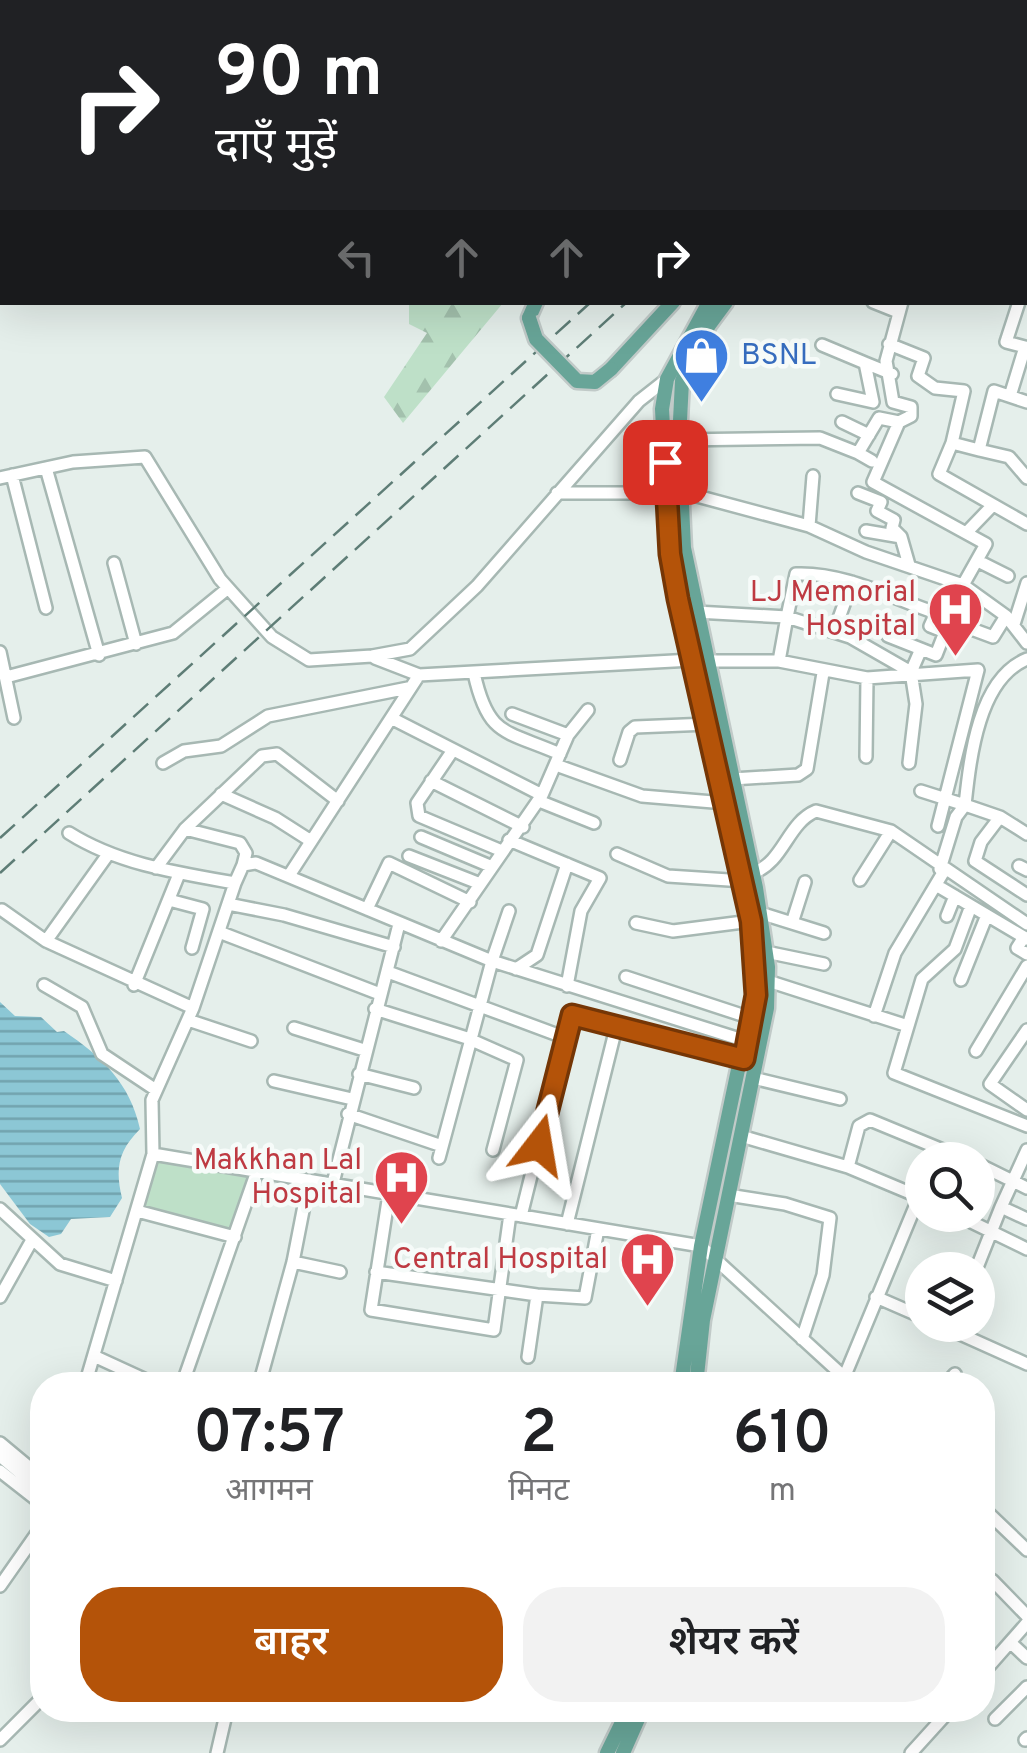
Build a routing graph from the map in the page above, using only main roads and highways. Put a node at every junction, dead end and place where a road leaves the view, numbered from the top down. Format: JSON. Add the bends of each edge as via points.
{"nodes":[{"id":1,"x":534,"y":305,"type":"edge"},
{"id":2,"x":670,"y":305,"type":"edge"},
{"id":3,"x":683,"y":305,"type":"edge"},
{"id":4,"x":707,"y":305,"type":"edge"},
{"id":5,"x":724,"y":305,"type":"edge"},
{"id":6,"x":622,"y":357,"type":"junction"},
{"id":7,"x":675,"y":492,"type":"junction"},
{"id":8,"x":699,"y":661,"type":"junction"},
{"id":9,"x":748,"y":877,"type":"junction"},
{"id":10,"x":756,"y":917,"type":"junction"},
{"id":11,"x":683,"y":1372,"type":"edge"},
{"id":12,"x":698,"y":1372,"type":"edge"},
{"id":13,"x":622,"y":1722,"type":"edge"},
{"id":14,"x":636,"y":1722,"type":"edge"},
{"id":15,"x":607,"y":1753,"type":"edge"},
{"id":16,"x":623,"y":1753,"type":"edge"}],
"edges":[{"from":1,"to":6,"type":"main road","bridge":true,"via":[[528,318],[536,339],[577,380],[595,382]]},
{"from":2,"to":6,"type":"main road"},
{"from":3,"to":6,"type":"main road"},
{"from":4,"to":7,"type":"main road","via":[[667,380],[662,409]]},
{"from":5,"to":7,"type":"main road","via":[[682,381]]},
{"from":7,"to":8,"type":"main road"},
{"from":7,"to":8,"type":"main road","via":[[670,554]]},
{"from":8,"to":9,"type":"main road","via":[[732,779]]},
{"from":8,"to":9,"type":"main road","via":[[725,803]]},
{"from":9,"to":10,"type":"main road"},
{"from":10,"to":11,"type":"main road","via":[[752,1018],[702,1246]]},
{"from":10,"to":12,"type":"main road","via":[[766,952],[768,1008]]},
{"from":13,"to":15,"type":"main road"},
{"from":14,"to":16,"type":"main road"}]}
